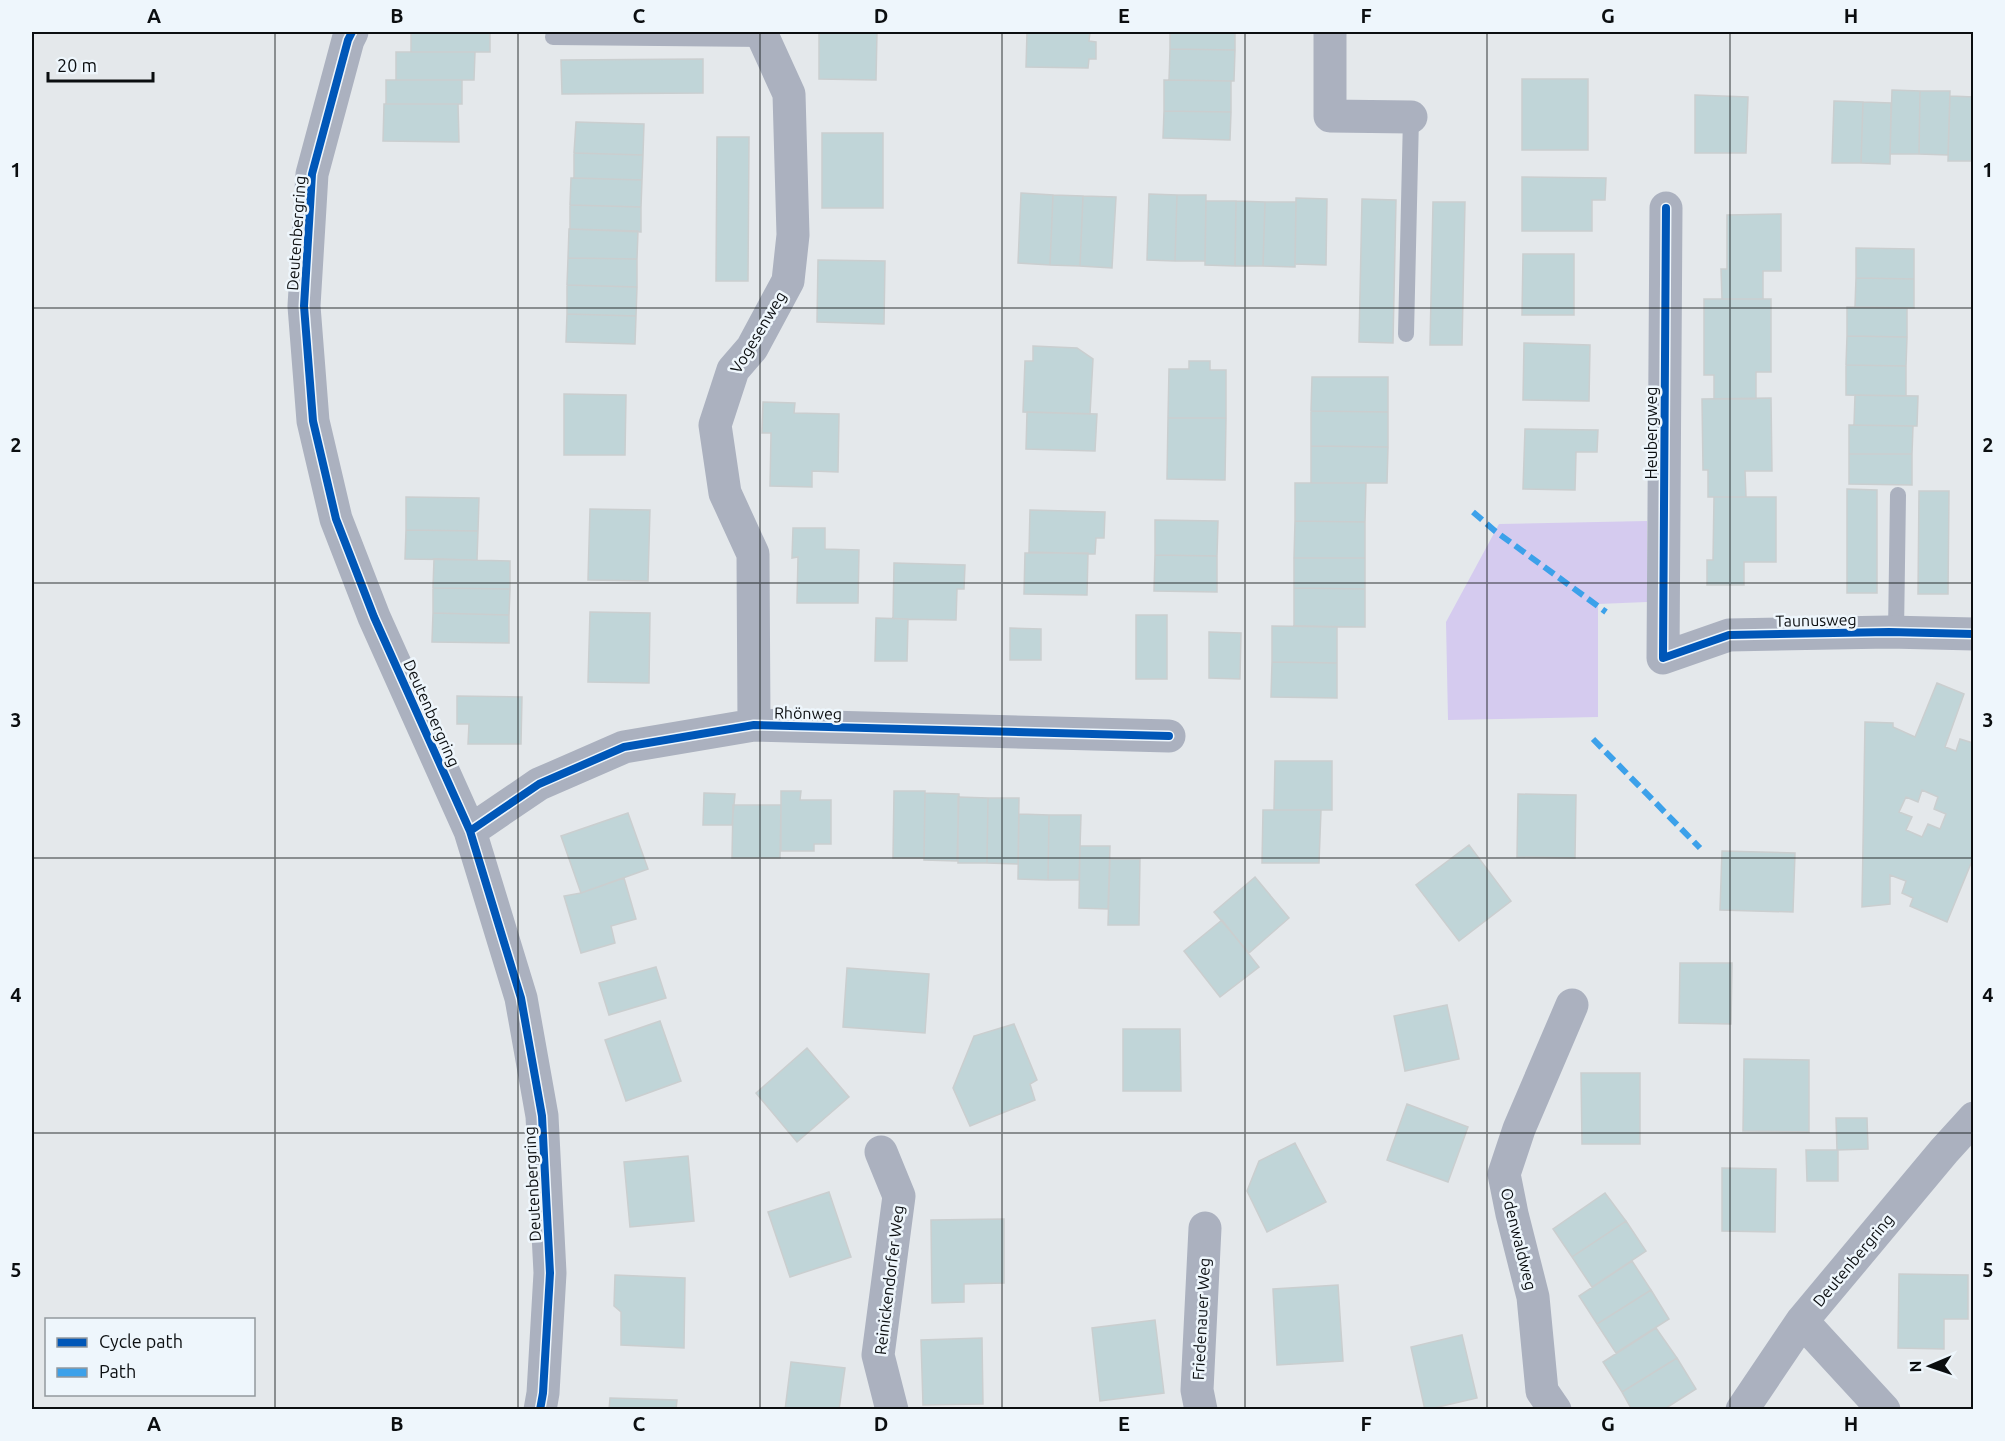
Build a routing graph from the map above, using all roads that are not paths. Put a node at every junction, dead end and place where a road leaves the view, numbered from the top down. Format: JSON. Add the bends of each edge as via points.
{"nodes":[{"id":1,"x":352,"y":32,"type":"edge"},
{"id":2,"x":1330,"y":32,"type":"edge"},
{"id":3,"x":553,"y":37,"type":"dead end"},
{"id":4,"x":764,"y":39,"type":"joint"},
{"id":5,"x":1411,"y":117,"type":"joint"},
{"id":6,"x":1665,"y":208,"type":"dead end"},
{"id":7,"x":1407,"y":334,"type":"dead end"},
{"id":8,"x":1898,"y":495,"type":"dead end"},
{"id":9,"x":1896,"y":632,"type":"junction"},
{"id":10,"x":1974,"y":634,"type":"edge"},
{"id":11,"x":1663,"y":658,"type":"joint"},
{"id":12,"x":754,"y":725,"type":"junction"},
{"id":13,"x":1169,"y":736,"type":"dead end"},
{"id":14,"x":470,"y":831,"type":"junction"},
{"id":15,"x":1572,"y":1005,"type":"dead end"},
{"id":16,"x":1974,"y":1118,"type":"edge"},
{"id":17,"x":881,"y":1152,"type":"dead end"},
{"id":18,"x":1204,"y":1228,"type":"dead end"},
{"id":19,"x":1802,"y":1321,"type":"junction"},
{"id":20,"x":540,"y":1410,"type":"edge"},
{"id":21,"x":892,"y":1410,"type":"edge"},
{"id":22,"x":1201,"y":1410,"type":"edge"},
{"id":23,"x":1555,"y":1410,"type":"edge"},
{"id":24,"x":1742,"y":1410,"type":"edge"},
{"id":25,"x":1884,"y":1410,"type":"edge"}],
"edges":[{"from":1,"to":14,"type":"street","name":"Deutenbergring","via":[[312,174],[304,306],[313,421],[336,519],[374,617]]},
{"from":2,"to":5,"type":"street","via":[[1330,116]]},
{"from":3,"to":4,"type":"lane","name":"Vogesenweg"},
{"from":4,"to":12,"type":"street","name":"Vogesenweg","via":[[789,94],[793,235],[788,281],[752,348],[733,370],[715,425],[725,493],[753,554]]},
{"from":5,"to":7,"type":"lane"},
{"from":6,"to":11,"type":"street","name":"Heubergweg"},
{"from":8,"to":9,"type":"lane"},
{"from":9,"to":10,"type":"street","name":"Taunusweg"},
{"from":9,"to":11,"type":"street","name":"Taunusweg","via":[[1729,635]]},
{"from":12,"to":13,"type":"street","name":"Rhönweg"},
{"from":12,"to":14,"type":"street","name":"Rhönweg","via":[[624,747],[539,784]]},
{"from":14,"to":20,"type":"street","name":"Deutenbergring","via":[[521,998],[542,1116],[550,1273]]},
{"from":15,"to":23,"type":"street","name":"Odenwaldweg","via":[[1504,1174],[1533,1297],[1542,1391]]},
{"from":16,"to":19,"type":"street","name":"Deutenbergring"},
{"from":17,"to":21,"type":"street","name":"Reinickendorfer Weg","via":[[899,1196],[878,1355]]},
{"from":18,"to":22,"type":"street","name":"Friedenauer Weg","via":[[1197,1390]]},
{"from":19,"to":24,"type":"street","name":"Deutenbergring"},
{"from":19,"to":25,"type":"street"}]}
